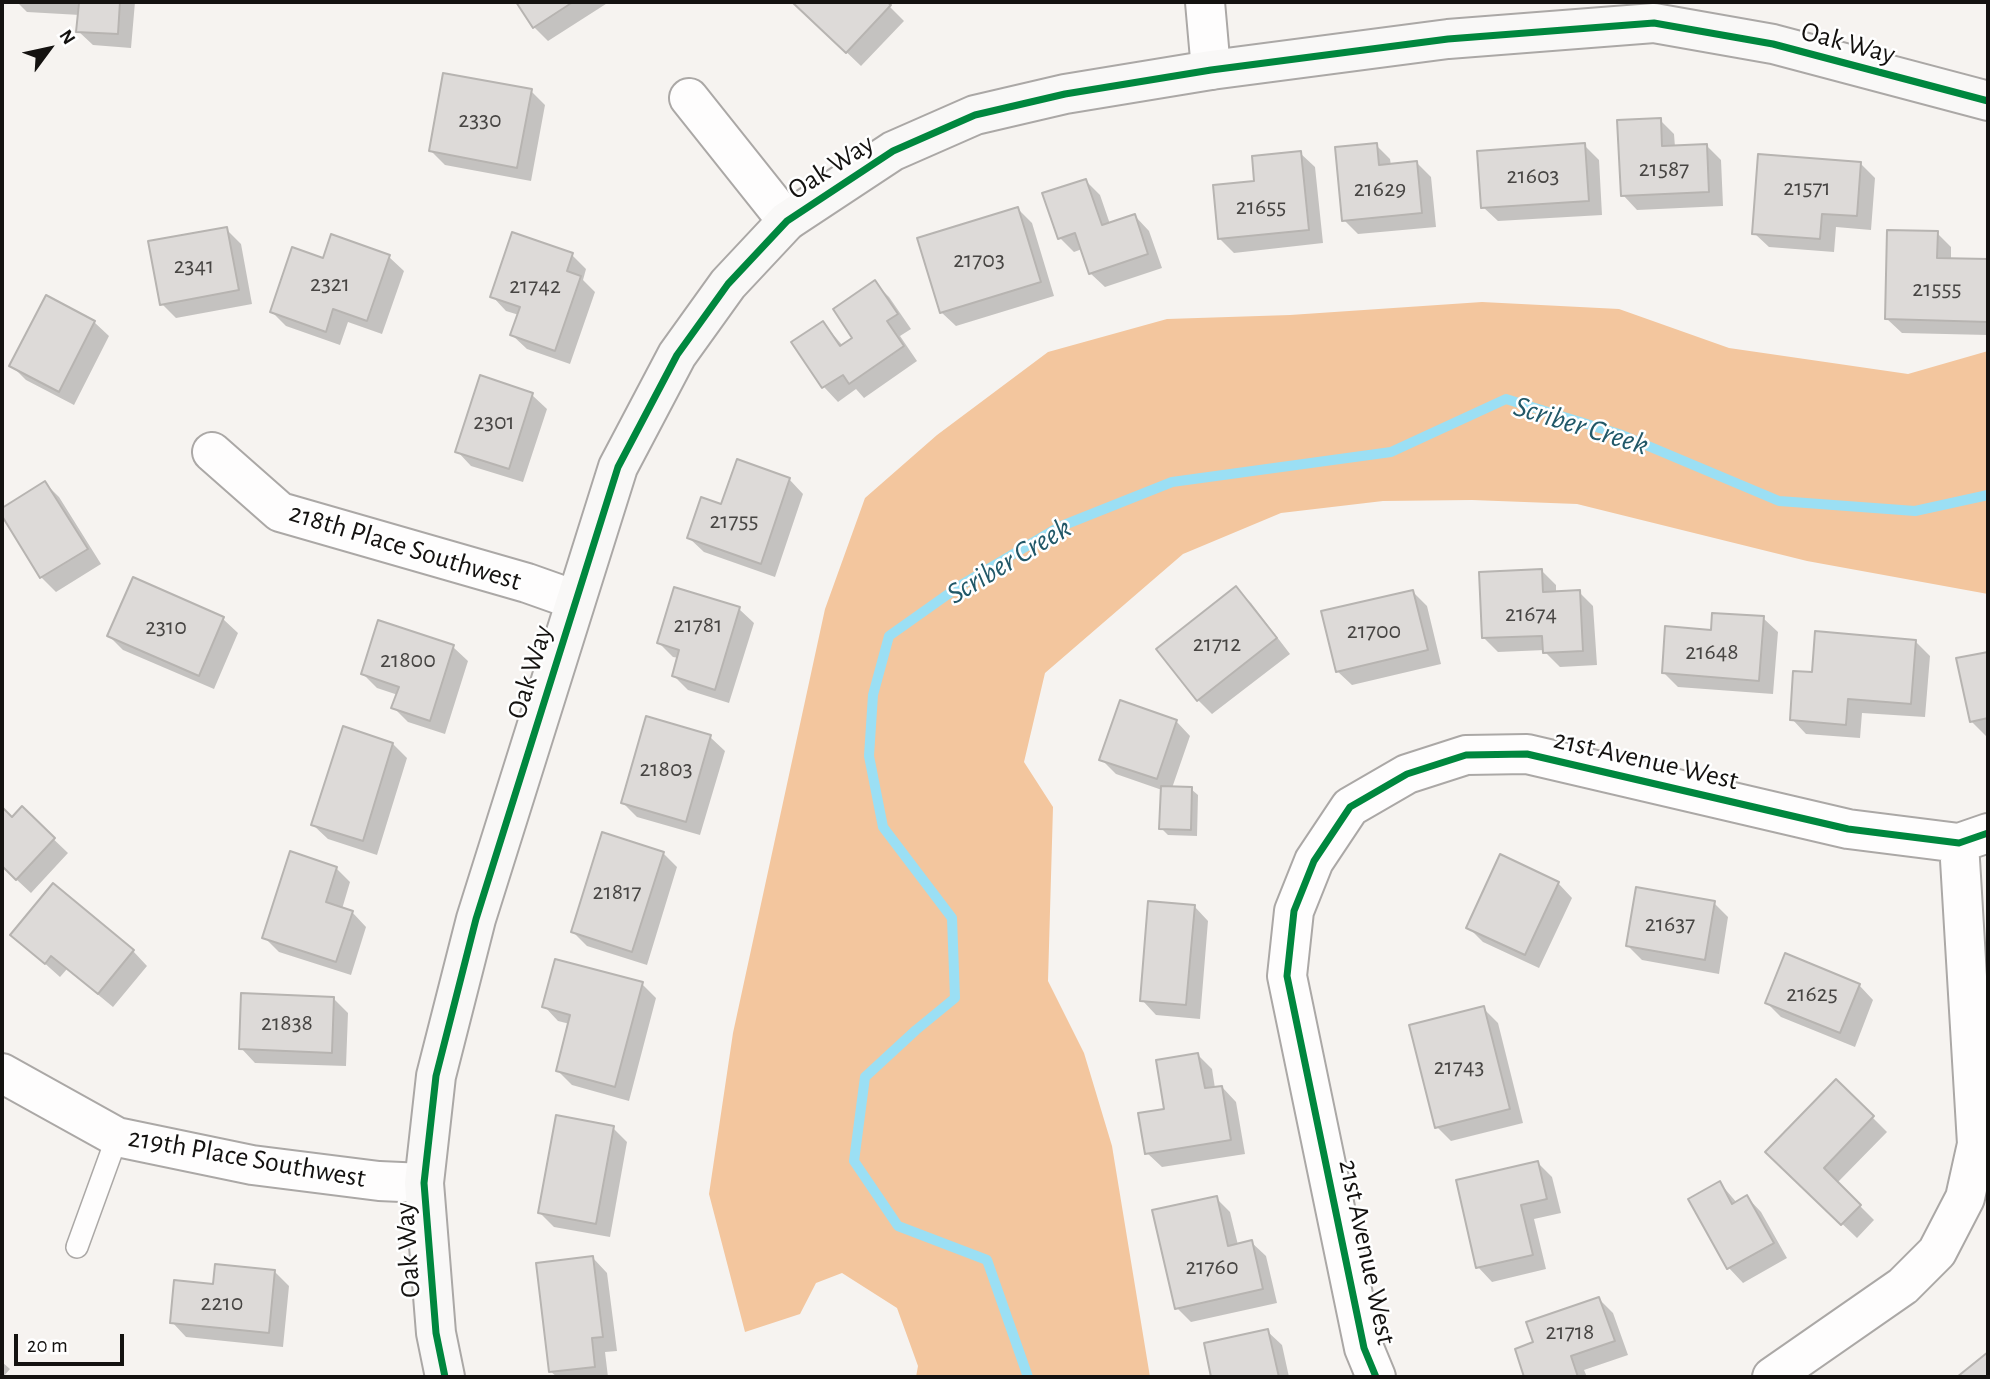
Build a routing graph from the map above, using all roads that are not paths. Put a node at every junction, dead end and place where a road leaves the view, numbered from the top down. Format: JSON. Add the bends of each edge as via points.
{"nodes":[{"id":1,"x":1205,"y":2,"type":"edge"},
{"id":2,"x":1655,"y":12,"type":"edge"},
{"id":3,"x":1211,"y":70,"type":"junction"},
{"id":4,"x":689,"y":98,"type":"dead end"},
{"id":5,"x":1988,"y":101,"type":"edge"},
{"id":6,"x":787,"y":221,"type":"junction"},
{"id":7,"x":212,"y":452,"type":"dead end"},
{"id":8,"x":575,"y":600,"type":"junction"},
{"id":9,"x":1974,"y":838,"type":"edge"},
{"id":10,"x":2,"y":1073,"type":"edge"},
{"id":11,"x":117,"y":1137,"type":"junction"},
{"id":12,"x":424,"y":1183,"type":"junction"},
{"id":13,"x":77,"y":1247,"type":"dead end"},
{"id":14,"x":445,"y":1377,"type":"edge"},
{"id":15,"x":1376,"y":1377,"type":"edge"},
{"id":16,"x":1772,"y":1377,"type":"edge"}],
"edges":[{"from":1,"to":3,"type":"street"},
{"from":2,"to":3,"type":"street","name":"Oak Way"},
{"from":2,"to":5,"type":"street","name":"Oak Way"},
{"from":3,"to":6,"type":"street","name":"Oak Way","via":[[1065,94],[975,115],[892,151]]},
{"from":4,"to":6,"type":"street"},
{"from":6,"to":8,"type":"street","name":"Oak Way","via":[[729,284],[677,355],[618,467]]},
{"from":7,"to":8,"type":"street","name":"218th Place Southwest","via":[[279,512]]},
{"from":8,"to":12,"type":"street","name":"Oak Way","via":[[476,919],[436,1076]]},
{"from":9,"to":15,"type":"street","name":"21st Avenue West","via":[[1848,829],[1527,754],[1466,755],[1407,774],[1350,807],[1314,861],[1294,911],[1287,976],[1364,1349]]},
{"from":9,"to":16,"type":"street","via":[[1977,1144],[1965,1198],[1937,1252],[1903,1286]]},
{"from":10,"to":11,"type":"street","name":"219th Place Southwest"},
{"from":11,"to":12,"type":"street","name":"219th Place Southwest","via":[[252,1165]]},
{"from":11,"to":13,"type":"lane"},
{"from":12,"to":14,"type":"street","name":"Oak Way","via":[[436,1333]]}]}
